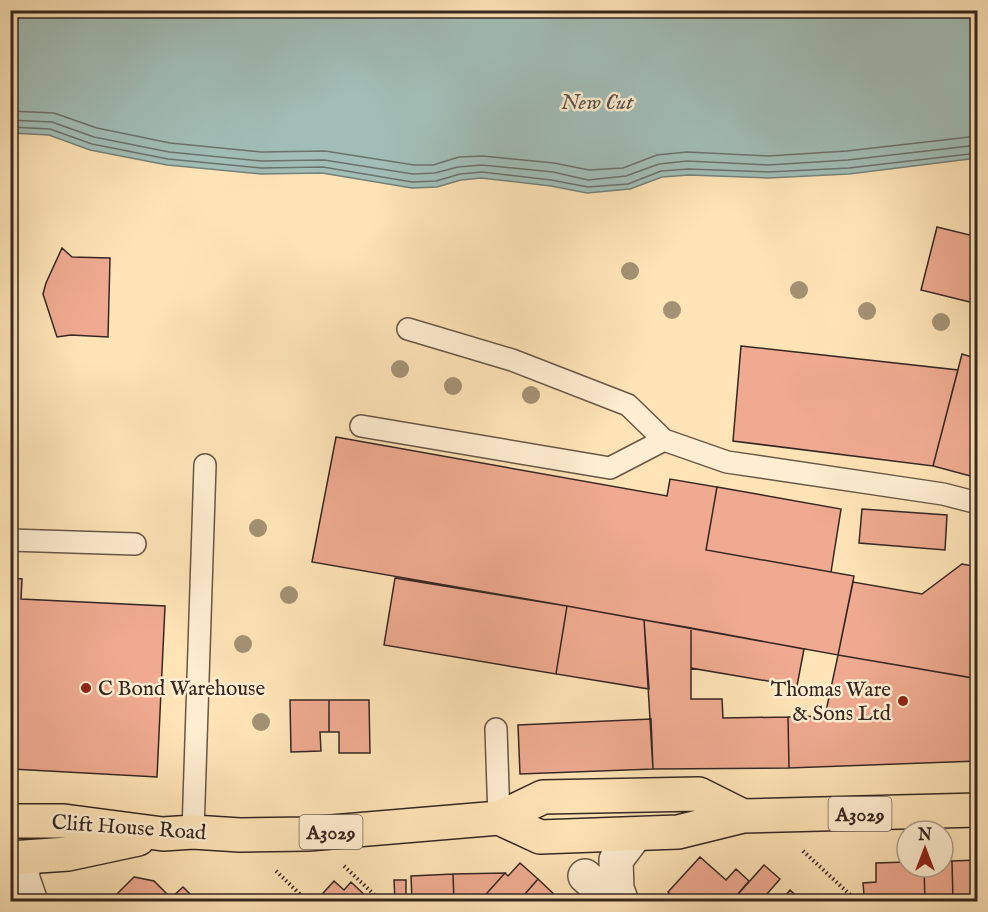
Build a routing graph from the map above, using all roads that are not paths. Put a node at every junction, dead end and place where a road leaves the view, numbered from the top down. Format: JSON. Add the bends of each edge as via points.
{"nodes":[{"id":1,"x":408,"y":329,"type":"dead end"},
{"id":2,"x":361,"y":426,"type":"dead end"},
{"id":3,"x":664,"y":440,"type":"junction"},
{"id":4,"x":205,"y":465,"type":"dead end"},
{"id":5,"x":978,"y":502,"type":"edge"},
{"id":6,"x":10,"y":540,"type":"edge"},
{"id":7,"x":135,"y":544,"type":"dead end"},
{"id":8,"x":496,"y":729,"type":"dead end"},
{"id":9,"x":978,"y":810,"type":"edge"},
{"id":10,"x":754,"y":816,"type":"junction"},
{"id":11,"x":499,"y":818,"type":"junction"},
{"id":12,"x":10,"y":821,"type":"edge"},
{"id":13,"x":178,"y":833,"type":"junction"},
{"id":14,"x":635,"y":835,"type":"junction"},
{"id":15,"x":16,"y":858,"type":"edge"},
{"id":16,"x":585,"y":876,"type":"dead end"},
{"id":17,"x":31,"y":902,"type":"edge"},
{"id":18,"x":614,"y":902,"type":"edge"},
{"id":19,"x":622,"y":902,"type":"edge"}],
"edges":[{"from":1,"to":3,"type":"lane","via":[[512,360],[628,405]]},
{"from":2,"to":3,"type":"lane","via":[[610,468]]},
{"from":3,"to":5,"type":"lane","via":[[727,462]]},
{"from":4,"to":13,"type":"lane"},
{"from":6,"to":7,"type":"lane"},
{"from":8,"to":11,"type":"lane"},
{"from":9,"to":10,"type":"highway","name":"Clift House Road","number":"A3029"},
{"from":10,"to":11,"type":"highway","name":"Clift House Road","number":"A3029","via":[[699,795],[543,797]]},
{"from":10,"to":14,"type":"highway","name":"Clift House Road","number":"A3029","via":[[678,832]]},
{"from":11,"to":13,"type":"highway","name":"Clift House Road","number":"A3029","via":[[308,834]]},
{"from":11,"to":14,"type":"highway","name":"Clift House Road","number":"A3029","via":[[540,837]]},
{"from":12,"to":13,"type":"highway","name":"Clift House Road","number":"A3029","via":[[64,821]]},
{"from":13,"to":15,"type":"highway","number":"A3029","via":[[68,854]]},
{"from":14,"to":19,"type":"street","via":[[616,860]]},
{"from":15,"to":17,"type":"street"},
{"from":16,"to":18,"type":"street"}]}
